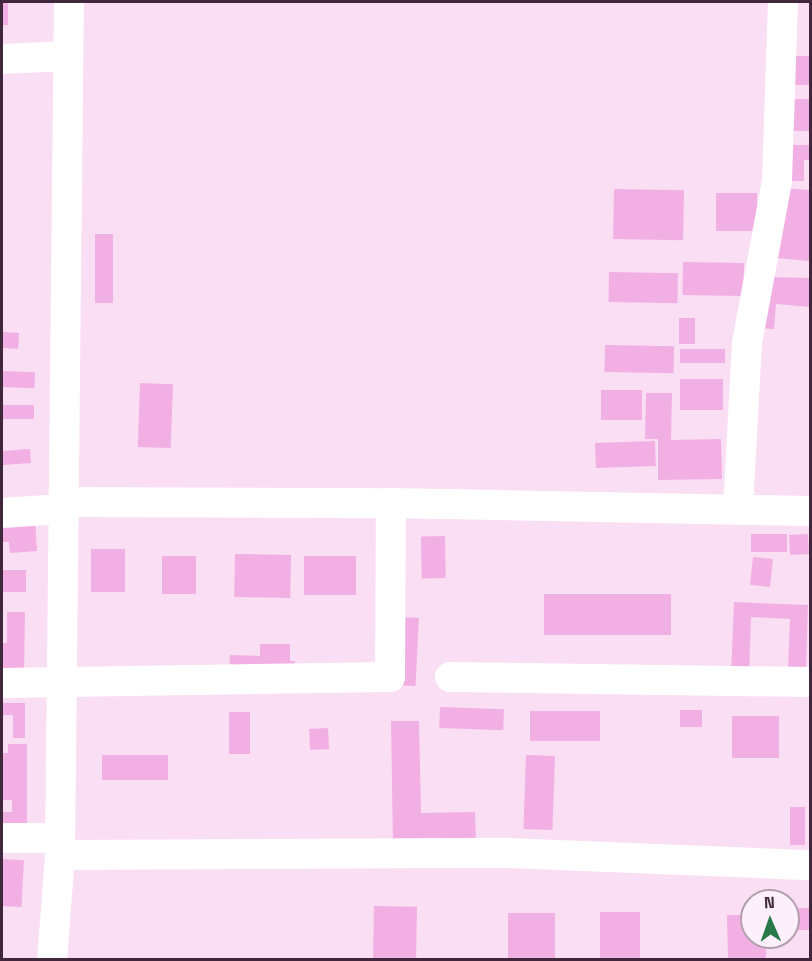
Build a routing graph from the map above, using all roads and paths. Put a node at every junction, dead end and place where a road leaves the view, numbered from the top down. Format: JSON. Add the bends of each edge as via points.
{"nodes":[{"id":1,"x":69,"y":2,"type":"edge"},
{"id":2,"x":783,"y":2,"type":"edge"},
{"id":3,"x":68,"y":56,"type":"junction"},
{"id":4,"x":2,"y":59,"type":"edge"},
{"id":5,"x":391,"y":503,"type":"junction"},
{"id":6,"x":62,"y":505,"type":"junction"},
{"id":7,"x":738,"y":509,"type":"junction"},
{"id":8,"x":810,"y":511,"type":"edge"},
{"id":9,"x":2,"y":513,"type":"edge"},
{"id":10,"x":450,"y":677,"type":"dead end"},
{"id":11,"x":810,"y":682,"type":"edge"},
{"id":12,"x":2,"y":683,"type":"edge"},
{"id":13,"x":63,"y":683,"type":"junction"},
{"id":14,"x":2,"y":838,"type":"edge"},
{"id":15,"x":60,"y":846,"type":"junction"},
{"id":16,"x":810,"y":865,"type":"edge"},
{"id":17,"x":52,"y":960,"type":"edge"}],
"edges":[{"from":1,"to":3,"type":"street"},
{"from":2,"to":7,"type":"street","via":[[777,181],[747,343]]},
{"from":3,"to":4,"type":"street"},
{"from":3,"to":6,"type":"street"},
{"from":5,"to":6,"type":"street"},
{"from":5,"to":7,"type":"street"},
{"from":5,"to":13,"type":"street","via":[[390,677]]},
{"from":6,"to":9,"type":"street"},
{"from":6,"to":13,"type":"street"},
{"from":7,"to":8,"type":"street"},
{"from":10,"to":11,"type":"street"},
{"from":12,"to":13,"type":"street"},
{"from":13,"to":15,"type":"street"},
{"from":14,"to":15,"type":"street"},
{"from":15,"to":16,"type":"street","via":[[507,853]]},
{"from":15,"to":17,"type":"street"}]}
